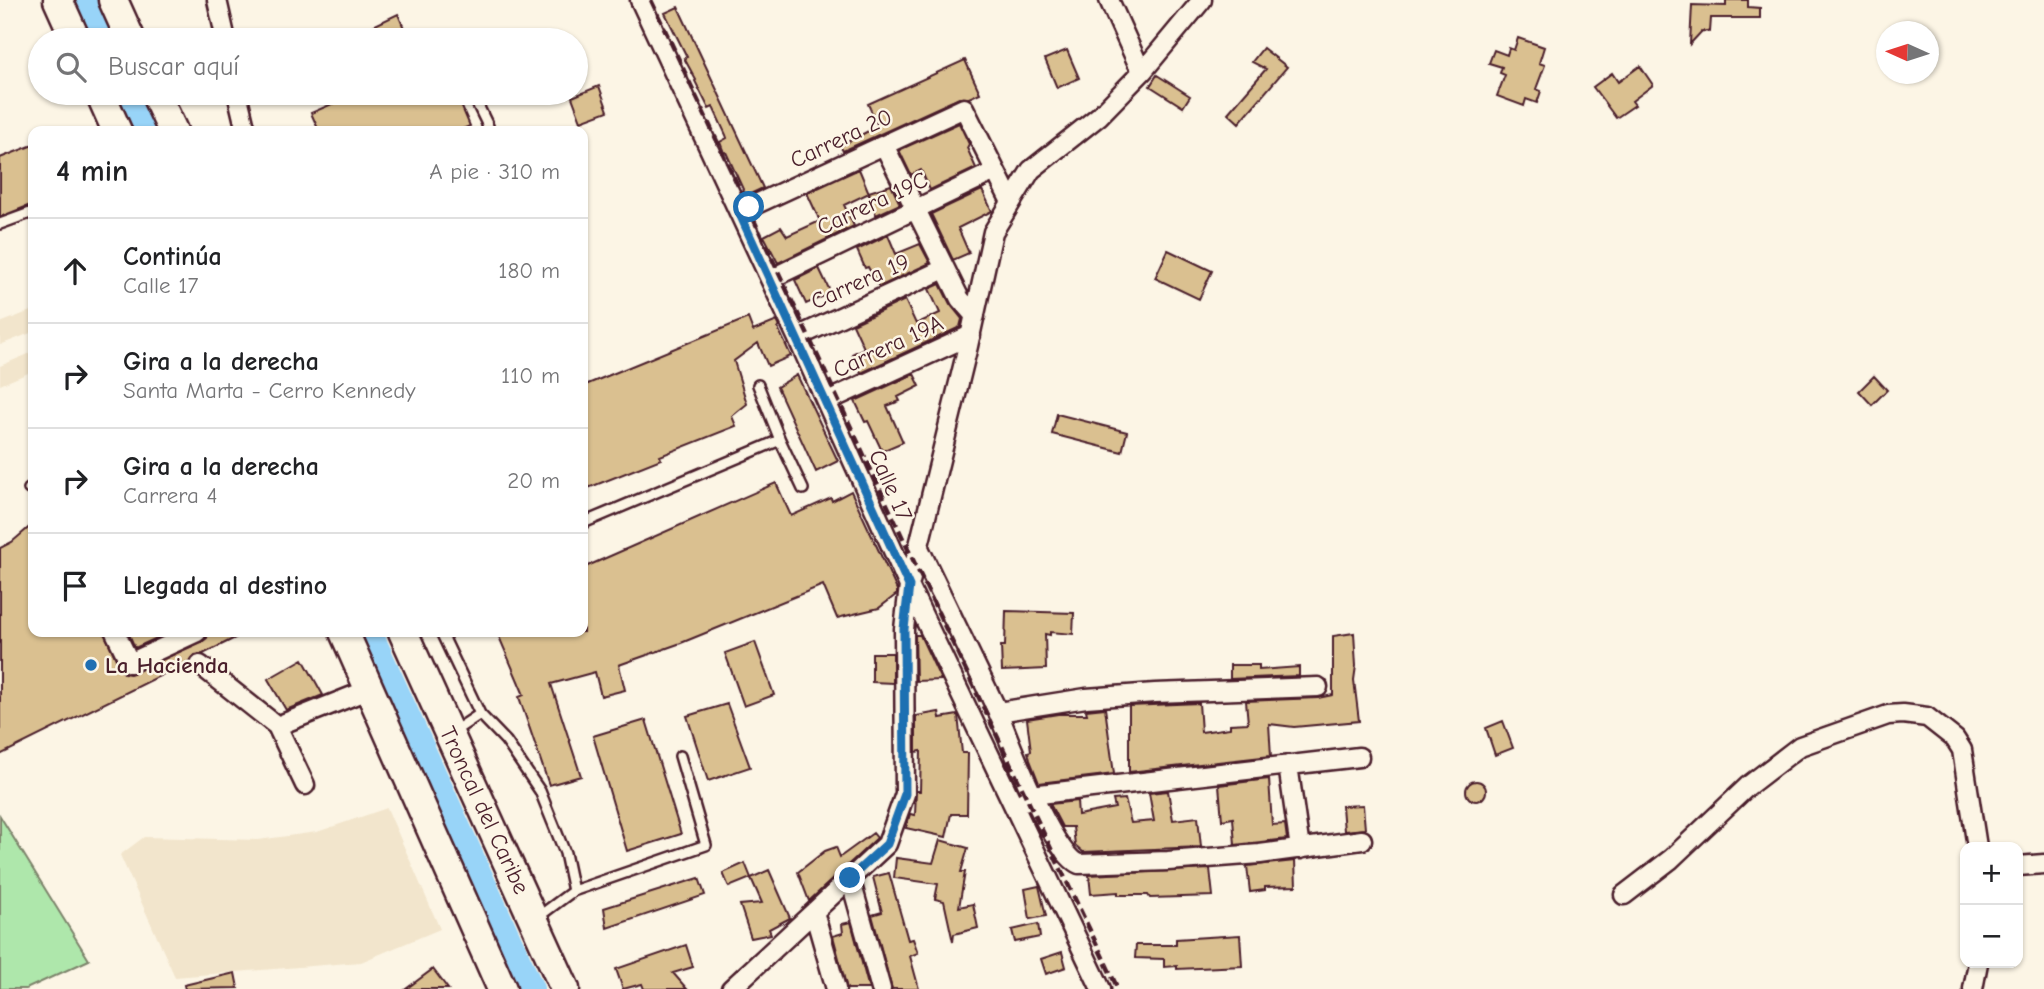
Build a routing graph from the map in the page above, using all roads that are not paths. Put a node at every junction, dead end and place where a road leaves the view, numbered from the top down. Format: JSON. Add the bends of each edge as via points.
{"nodes":[{"id":1,"x":58,"y":0,"type":"edge"},
{"id":2,"x":113,"y":0,"type":"edge"},
{"id":3,"x":217,"y":0,"type":"edge"},
{"id":4,"x":639,"y":0,"type":"edge"},
{"id":5,"x":1109,"y":0,"type":"edge"},
{"id":6,"x":1202,"y":0,"type":"edge"},
{"id":7,"x":71,"y":28,"type":"edge"},
{"id":8,"x":126,"y":28,"type":"edge"},
{"id":9,"x":223,"y":28,"type":"edge"},
{"id":10,"x":1143,"y":71,"type":"junction"},
{"id":11,"x":105,"y":105,"type":"edge"},
{"id":12,"x":161,"y":105,"type":"edge"},
{"id":13,"x":240,"y":105,"type":"edge"},
{"id":14,"x":478,"y":105,"type":"edge"},
{"id":15,"x":115,"y":126,"type":"edge"},
{"id":16,"x":171,"y":126,"type":"edge"},
{"id":17,"x":245,"y":126,"type":"edge"},
{"id":18,"x":488,"y":126,"type":"edge"},
{"id":19,"x":884,"y":145,"type":"junction"},
{"id":20,"x":995,"y":171,"type":"junction"},
{"id":21,"x":1011,"y":202,"type":"junction"},
{"id":22,"x":915,"y":208,"type":"junction"},
{"id":23,"x":739,"y":212,"type":"junction"},
{"id":24,"x":28,"y":214,"type":"edge"},
{"id":25,"x":0,"y":224,"type":"edge"},
{"id":26,"x":944,"y":269,"type":"junction"},
{"id":27,"x":770,"y":278,"type":"junction"},
{"id":28,"x":975,"y":316,"type":"junction"},
{"id":29,"x":971,"y":335,"type":"junction"},
{"id":30,"x":797,"y":337,"type":"junction"},
{"id":31,"x":758,"y":385,"type":"dead end"},
{"id":32,"x":827,"y":401,"type":"junction"},
{"id":33,"x":780,"y":440,"type":"junction"},
{"id":34,"x":803,"y":489,"type":"dead end"},
{"id":35,"x":588,"y":521,"type":"edge"},
{"id":36,"x":919,"y":548,"type":"junction"},
{"id":37,"x":909,"y":586,"type":"junction"},
{"id":38,"x":117,"y":637,"type":"edge"},
{"id":39,"x":186,"y":637,"type":"edge"},
{"id":40,"x":346,"y":637,"type":"edge"},
{"id":41,"x":405,"y":637,"type":"edge"},
{"id":42,"x":443,"y":637,"type":"edge"},
{"id":43,"x":200,"y":666,"type":"dead end"},
{"id":44,"x":1318,"y":687,"type":"dead end"},
{"id":45,"x":370,"y":689,"type":"junction"},
{"id":46,"x":999,"y":712,"type":"junction"},
{"id":47,"x":480,"y":714,"type":"junction"},
{"id":48,"x":277,"y":726,"type":"junction"},
{"id":49,"x":450,"y":734,"type":"junction"},
{"id":50,"x":680,"y":756,"type":"dead end"},
{"id":51,"x":1359,"y":757,"type":"dead end"},
{"id":52,"x":1288,"y":765,"type":"junction"},
{"id":53,"x":305,"y":785,"type":"dead end"},
{"id":54,"x":1035,"y":797,"type":"junction"},
{"id":55,"x":1015,"y":807,"type":"junction"},
{"id":56,"x":1362,"y":840,"type":"dead end"},
{"id":57,"x":1976,"y":842,"type":"edge"},
{"id":58,"x":1300,"y":849,"type":"junction"},
{"id":59,"x":2044,"y":864,"type":"edge"},
{"id":60,"x":2023,"y":866,"type":"edge"},
{"id":61,"x":850,"y":878,"type":"junction"},
{"id":62,"x":573,"y":891,"type":"junction"},
{"id":63,"x":1623,"y":895,"type":"dead end"},
{"id":64,"x":814,"y":912,"type":"junction"},
{"id":65,"x":535,"y":919,"type":"junction"},
{"id":66,"x":1977,"y":968,"type":"edge"},
{"id":67,"x":502,"y":989,"type":"edge"},
{"id":68,"x":565,"y":989,"type":"edge"},
{"id":69,"x":731,"y":989,"type":"edge"},
{"id":70,"x":836,"y":989,"type":"edge"},
{"id":71,"x":881,"y":989,"type":"edge"},
{"id":72,"x":1101,"y":989,"type":"edge"},
{"id":73,"x":1973,"y":989,"type":"edge"}],
"edges":[{"from":1,"to":7,"type":"highway"},
{"from":2,"to":8,"type":"highway"},
{"from":3,"to":9,"type":"street"},
{"from":4,"to":23,"type":"street","name":"Calle 17"},
{"from":5,"to":10,"type":"street"},
{"from":6,"to":10,"type":"street"},
{"from":10,"to":21,"type":"street","via":[[1099,116],[1031,170]]},
{"from":11,"to":15,"type":"highway"},
{"from":12,"to":16,"type":"highway"},
{"from":13,"to":17,"type":"street"},
{"from":14,"to":18,"type":"lane"},
{"from":19,"to":20,"type":"street","name":"Carrera 20","via":[[964,108]]},
{"from":19,"to":22,"type":"street"},
{"from":19,"to":23,"type":"street","name":"Carrera 20"},
{"from":20,"to":21,"type":"street"},
{"from":20,"to":22,"type":"street","name":"Carrera 19C"},
{"from":21,"to":28,"type":"street","via":[[993,232]]},
{"from":22,"to":26,"type":"street"},
{"from":22,"to":27,"type":"street","name":"Carrera 19C"},
{"from":23,"to":27,"type":"street","name":"Calle 17"},
{"from":24,"to":25,"type":"lane"},
{"from":26,"to":28,"type":"street"},
{"from":26,"to":30,"type":"street","name":"Carrera 19"},
{"from":27,"to":30,"type":"street","name":"Calle 17"},
{"from":28,"to":29,"type":"street"},
{"from":29,"to":32,"type":"street","name":"Carrera 19A"},
{"from":29,"to":36,"type":"street"},
{"from":30,"to":32,"type":"street","name":"Calle 17"},
{"from":31,"to":33,"type":"lane"},
{"from":32,"to":37,"type":"street","name":"Calle 17"},
{"from":33,"to":34,"type":"lane"},
{"from":33,"to":35,"type":"lane"},
{"from":36,"to":37,"type":"street"},
{"from":36,"to":46,"type":"street"},
{"from":37,"to":55,"type":"street","name":"Calle 17"},
{"from":37,"to":61,"type":"street","via":[[904,629],[905,794],[887,844]]},
{"from":38,"to":39,"type":"street","via":[[130,663]]},
{"from":40,"to":45,"type":"highway"},
{"from":41,"to":49,"type":"highway","name":"Troncal del Caribe"},
{"from":42,"to":47,"type":"lane"},
{"from":43,"to":48,"type":"street"},
{"from":44,"to":46,"type":"street","via":[[1086,698]]},
{"from":45,"to":48,"type":"street"},
{"from":45,"to":67,"type":"highway"},
{"from":46,"to":54,"type":"street"},
{"from":47,"to":49,"type":"lane"},
{"from":47,"to":62,"type":"lane","via":[[506,741],[540,791],[565,853]]},
{"from":48,"to":53,"type":"street"},
{"from":49,"to":65,"type":"highway","name":"Troncal del Caribe"},
{"from":50,"to":62,"type":"lane","via":[[706,845]]},
{"from":51,"to":52,"type":"street"},
{"from":52,"to":54,"type":"street"},
{"from":52,"to":58,"type":"street"},
{"from":54,"to":55,"type":"street"},
{"from":54,"to":58,"type":"street","via":[[1065,853],[1079,864]]},
{"from":55,"to":72,"type":"street","name":"Calle 17"},
{"from":56,"to":58,"type":"street"},
{"from":57,"to":63,"type":"street","via":[[1962,750],[1955,739],[1927,718],[1888,715],[1800,746]]},
{"from":59,"to":60,"type":"street"},
{"from":61,"to":64,"type":"street"},
{"from":61,"to":71,"type":"street"},
{"from":62,"to":65,"type":"lane"},
{"from":64,"to":69,"type":"street"},
{"from":64,"to":70,"type":"street"},
{"from":65,"to":68,"type":"highway","name":"Troncal del Caribe"},
{"from":66,"to":73,"type":"street"}]}
